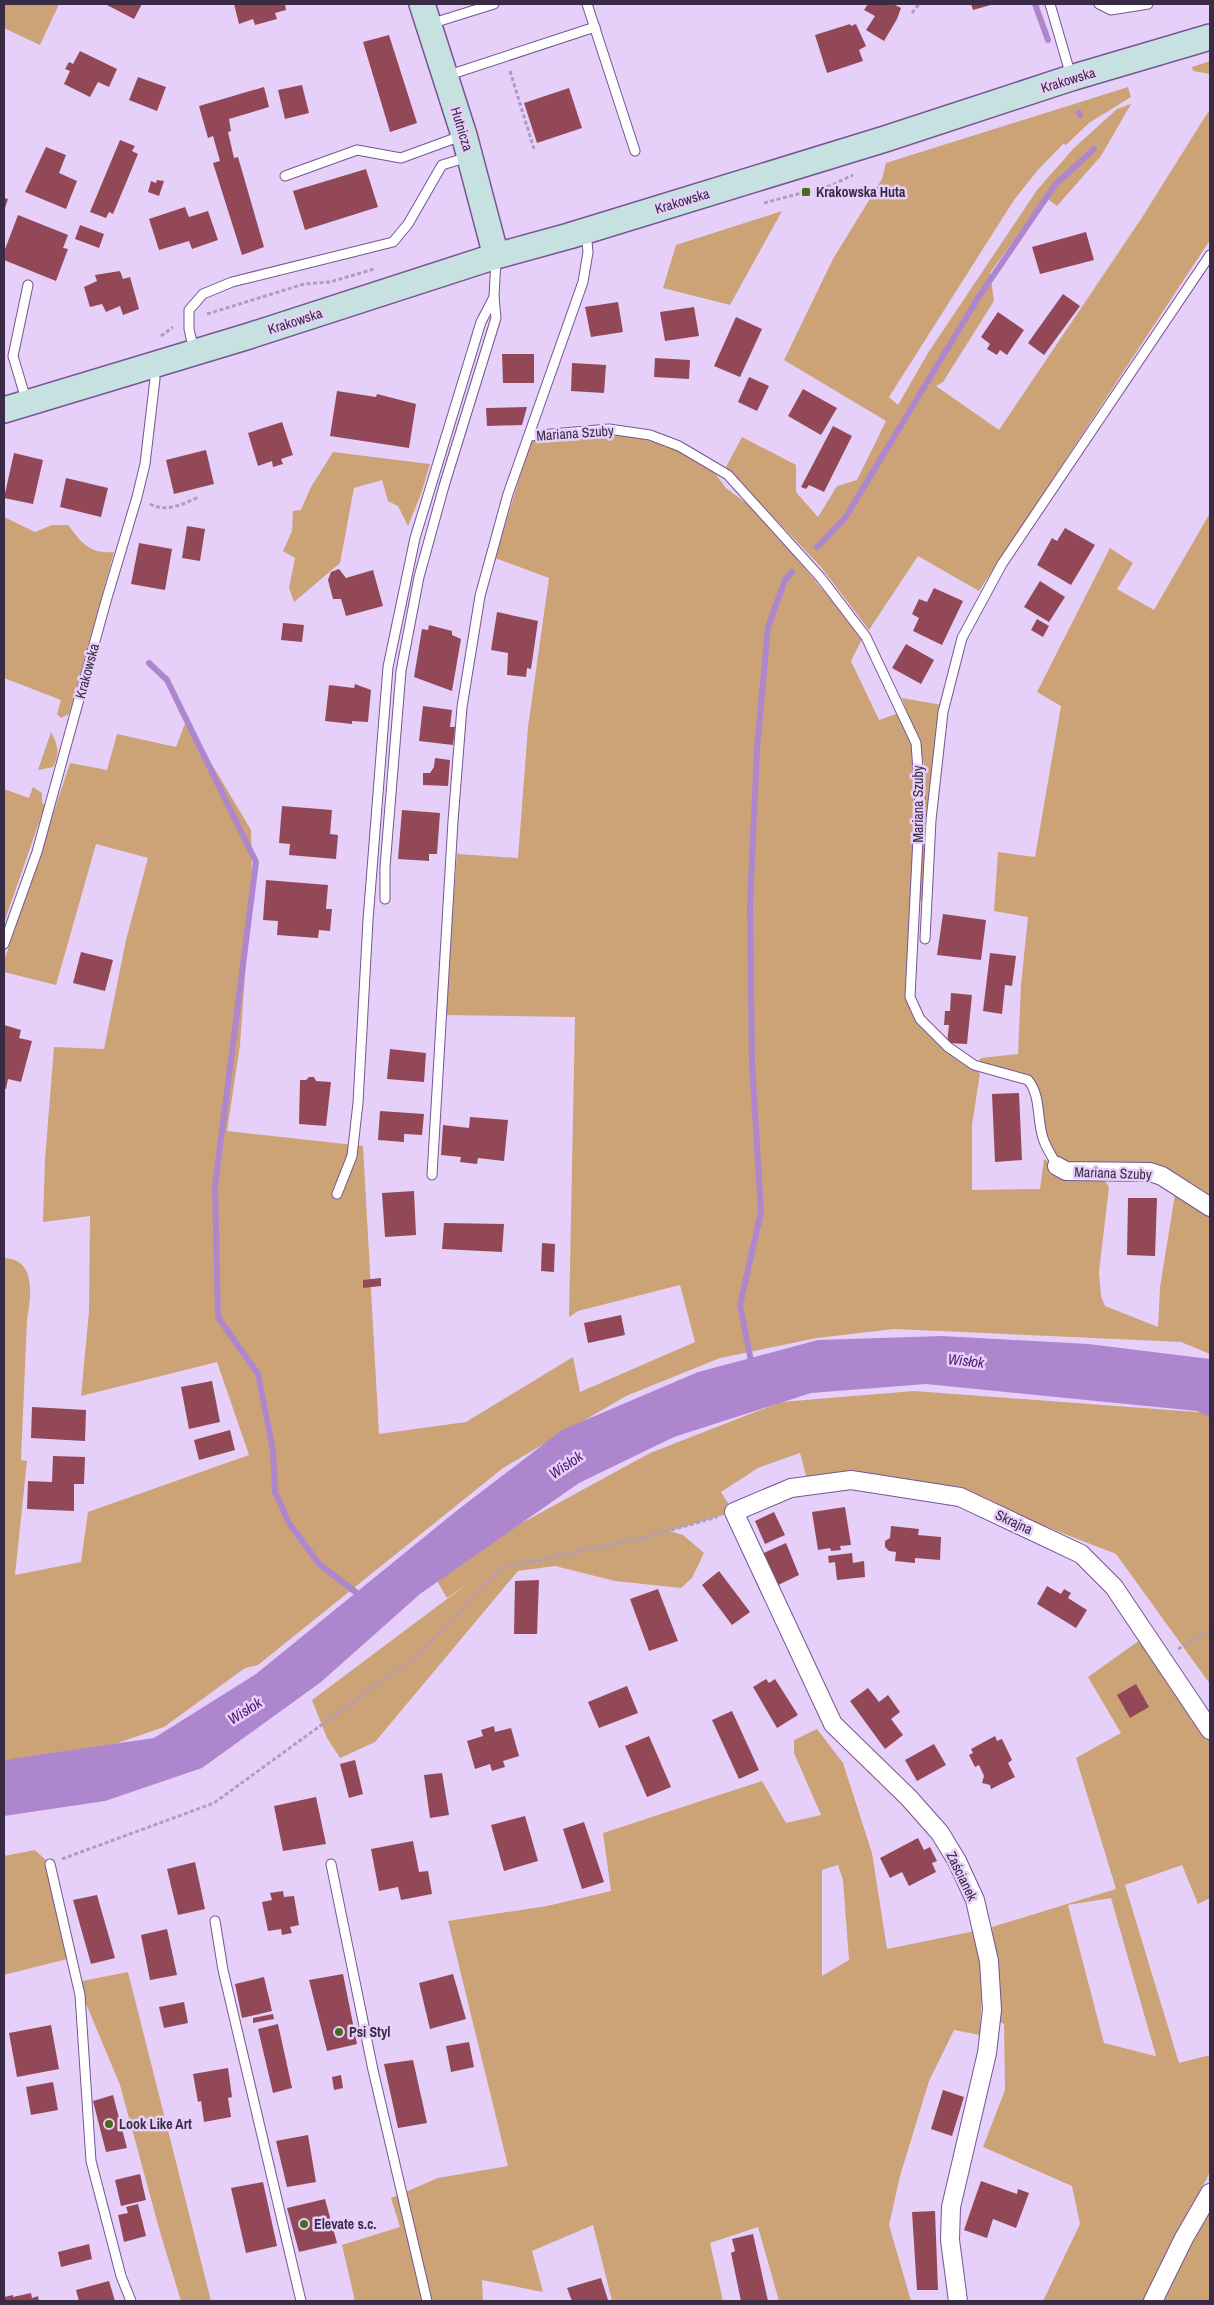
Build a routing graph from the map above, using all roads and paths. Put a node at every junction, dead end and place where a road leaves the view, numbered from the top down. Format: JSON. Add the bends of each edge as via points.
{"nodes":[{"id":1,"x":494,"y":4,"type":"edge"},
{"id":2,"x":587,"y":4,"type":"edge"},
{"id":3,"x":919,"y":4,"type":"edge"},
{"id":4,"x":1050,"y":4,"type":"edge"},
{"id":5,"x":1099,"y":4,"type":"edge"},
{"id":6,"x":1148,"y":4,"type":"edge"},
{"id":7,"x":912,"y":13,"type":"dead end"},
{"id":8,"x":425,"y":14,"type":"edge"},
{"id":9,"x":595,"y":28,"type":"junction"},
{"id":10,"x":1210,"y":37,"type":"edge"},
{"id":11,"x":505,"y":57,"type":"junction"},
{"id":12,"x":446,"y":76,"type":"junction"},
{"id":13,"x":1071,"y":78,"type":"junction"},
{"id":14,"x":467,"y":146,"type":"junction"},
{"id":15,"x":534,"y":149,"type":"dead end"},
{"id":16,"x":635,"y":151,"type":"dead end"},
{"id":17,"x":285,"y":176,"type":"dead end"},
{"id":18,"x":586,"y":231,"type":"junction"},
{"id":19,"x":1210,"y":254,"type":"edge"},
{"id":20,"x":496,"y":256,"type":"junction"},
{"id":21,"x":382,"y":267,"type":"dead end"},
{"id":22,"x":28,"y":286,"type":"dead end"},
{"id":23,"x":494,"y":297,"type":"junction"},
{"id":24,"x":188,"y":321,"type":"junction"},
{"id":25,"x":173,"y":326,"type":"dead end"},
{"id":26,"x":194,"y":351,"type":"junction"},
{"id":27,"x":153,"y":363,"type":"junction"},
{"id":28,"x":15,"y":407,"type":"edge"},
{"id":29,"x":529,"y":436,"type":"junction"},
{"id":30,"x":137,"y":497,"type":"junction"},
{"id":31,"x":199,"y":497,"type":"dead end"},
{"id":32,"x":385,"y":899,"type":"dead end"},
{"id":33,"x":925,"y":940,"type":"dead end"},
{"id":34,"x":4,"y":944,"type":"edge"},
{"id":35,"x":1057,"y":1166,"type":"joint"},
{"id":36,"x":432,"y":1175,"type":"dead end"},
{"id":37,"x":336,"y":1194,"type":"dead end"},
{"id":38,"x":1210,"y":1207,"type":"edge"},
{"id":39,"x":734,"y":1512,"type":"junction"},
{"id":40,"x":1210,"y":1631,"type":"edge"},
{"id":41,"x":1192,"y":1641,"type":"dead end"},
{"id":42,"x":1210,"y":1730,"type":"edge"},
{"id":43,"x":50,"y":1864,"type":"joint"},
{"id":44,"x":331,"y":1864,"type":"dead end"},
{"id":45,"x":215,"y":1921,"type":"dead end"},
{"id":46,"x":1210,"y":2193,"type":"edge"},
{"id":47,"x":130,"y":2301,"type":"edge"},
{"id":48,"x":301,"y":2301,"type":"edge"},
{"id":49,"x":427,"y":2301,"type":"edge"},
{"id":50,"x":958,"y":2301,"type":"edge"},
{"id":51,"x":1153,"y":2301,"type":"edge"}],
"edges":[{"from":1,"to":8,"type":"lane"},
{"from":2,"to":9,"type":"lane"},
{"from":3,"to":7,"type":"path"},
{"from":4,"to":13,"type":"lane"},
{"from":5,"to":6,"type":"lane","via":[[1112,10]]},
{"from":8,"to":12,"type":"main road","name":"Hutnicza"},
{"from":9,"to":11,"type":"lane"},
{"from":9,"to":16,"type":"lane"},
{"from":10,"to":13,"type":"main road","name":"Krakowska"},
{"from":11,"to":12,"type":"lane"},
{"from":11,"to":15,"type":"path"},
{"from":12,"to":14,"type":"main road","name":"Hutnicza"},
{"from":13,"to":18,"type":"main road","name":"Krakowska"},
{"from":14,"to":17,"type":"lane","via":[[401,158],[356,150]]},
{"from":14,"to":20,"type":"main road","name":"Hutnicza"},
{"from":14,"to":24,"type":"lane","via":[[442,165],[408,224],[393,242],[232,282],[203,294],[189,310]]},
{"from":18,"to":20,"type":"main road","name":"Krakowska"},
{"from":18,"to":29,"type":"lane","via":[[588,252],[583,282]]},
{"from":19,"to":33,"type":"lane","via":[[1002,564],[962,638],[943,712],[931,820]]},
{"from":20,"to":23,"type":"lane"},
{"from":20,"to":26,"type":"main road","name":"Krakowska"},
{"from":21,"to":24,"type":"path","via":[[330,282],[304,284]]},
{"from":22,"to":28,"type":"lane","via":[[13,356]]},
{"from":23,"to":32,"type":"lane","via":[[496,318],[419,577],[401,671]]},
{"from":23,"to":37,"type":"lane","via":[[482,322],[415,538],[388,667],[368,920],[358,1103],[352,1156]]},
{"from":24,"to":25,"type":"path"},
{"from":24,"to":26,"type":"lane"},
{"from":26,"to":27,"type":"main road","name":"Krakowska"},
{"from":27,"to":28,"type":"main road","name":"Krakowska"},
{"from":27,"to":30,"type":"lane","name":"Krakowska","via":[[155,379],[145,464]]},
{"from":29,"to":35,"type":"lane","name":"Mariana Szuby","via":[[608,429],[650,435],[679,446],[728,475],[821,578],[866,636],[916,743],[920,769],[910,997],[920,1019],[948,1047],[974,1065],[1028,1080],[1038,1104],[1044,1140]]},
{"from":29,"to":36,"type":"lane","via":[[508,494],[480,596],[462,707]]},
{"from":30,"to":31,"type":"path","via":[[156,508],[172,508]]},
{"from":30,"to":34,"type":"lane","name":"Krakowska","via":[[37,852]]},
{"from":35,"to":38,"type":"street","name":"Mariana Szuby","via":[[1066,1171],[1150,1172],[1162,1176]]},
{"from":39,"to":42,"type":"street","name":"Skrajna","via":[[791,1488],[851,1480],[960,1496],[1081,1554],[1114,1587]]},
{"from":39,"to":43,"type":"path","via":[[651,1536],[501,1568],[419,1654],[214,1803]]},
{"from":39,"to":50,"type":"street","name":"Zaścianek","via":[[833,1724],[909,1798],[940,1834],[975,1900],[989,1961],[992,2010],[987,2053],[951,2207],[950,2240]]},
{"from":40,"to":41,"type":"path"},
{"from":43,"to":47,"type":"lane","via":[[80,1995],[91,2161]]},
{"from":44,"to":49,"type":"lane","via":[[373,2070]]},
{"from":45,"to":48,"type":"lane"},
{"from":46,"to":51,"type":"street"}]}
